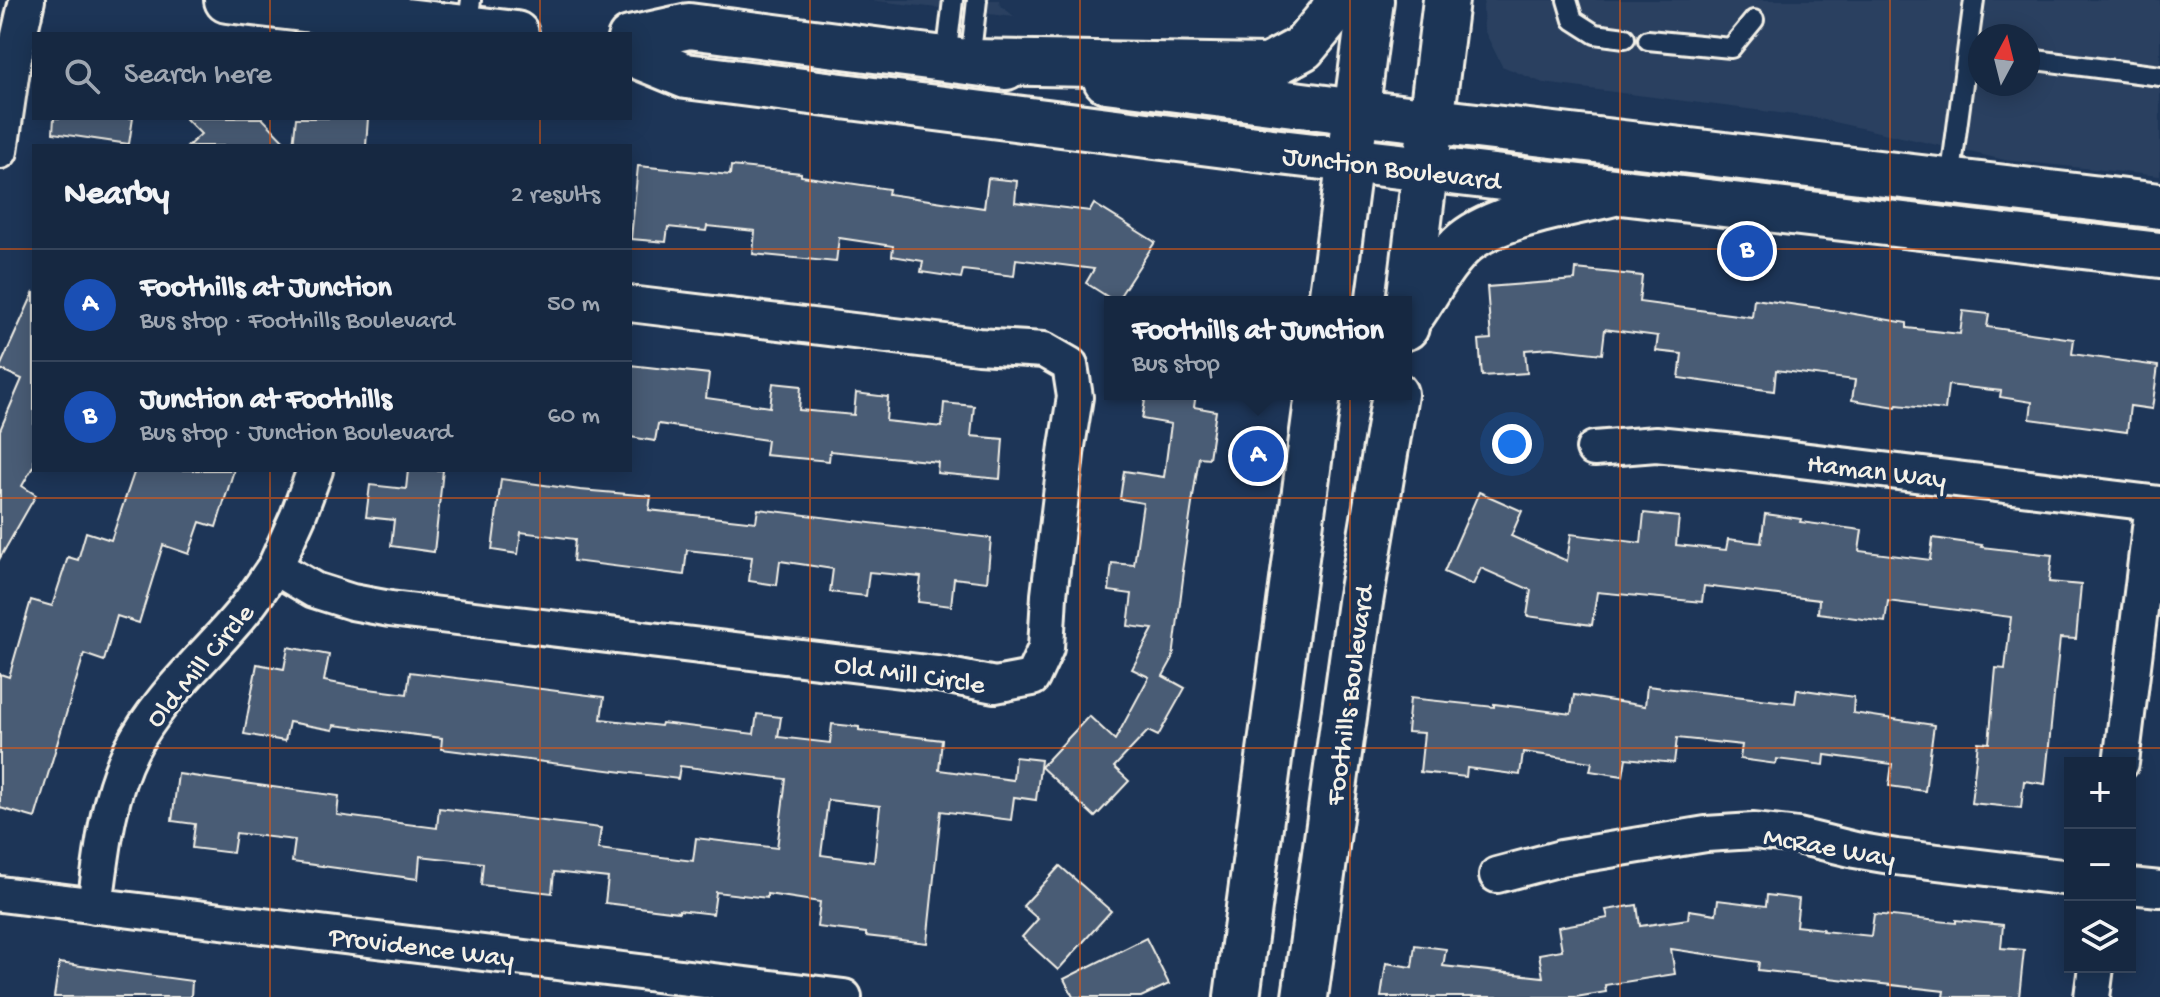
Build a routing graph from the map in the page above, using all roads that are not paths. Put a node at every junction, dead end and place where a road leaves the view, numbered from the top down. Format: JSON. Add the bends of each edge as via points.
{"nodes":[{"id":1,"x":27,"y":0,"type":"edge"},
{"id":2,"x":953,"y":0,"type":"edge"},
{"id":3,"x":977,"y":0,"type":"edge"},
{"id":4,"x":1339,"y":0,"type":"edge"},
{"id":5,"x":1371,"y":0,"type":"edge"},
{"id":6,"x":1446,"y":0,"type":"edge"},
{"id":7,"x":1567,"y":0,"type":"edge"},
{"id":8,"x":1974,"y":0,"type":"edge"},
{"id":9,"x":239,"y":1,"type":"edge"},
{"id":10,"x":469,"y":14,"type":"edge"},
{"id":11,"x":1754,"y":20,"type":"dead end"},
{"id":12,"x":1974,"y":24,"type":"edge"},
{"id":13,"x":511,"y":32,"type":"edge"},
{"id":14,"x":1625,"y":38,"type":"dead end"},
{"id":15,"x":632,"y":39,"type":"edge"},
{"id":16,"x":1648,"y":40,"type":"dead end"},
{"id":17,"x":632,"y":54,"type":"edge"},
{"id":18,"x":958,"y":61,"type":"junction"},
{"id":19,"x":2040,"y":61,"type":"edge"},
{"id":20,"x":2160,"y":76,"type":"edge"},
{"id":21,"x":1968,"y":81,"type":"edge"},
{"id":22,"x":1357,"y":112,"type":"junction"},
{"id":23,"x":1432,"y":121,"type":"junction"},
{"id":24,"x":0,"y":151,"type":"edge"},
{"id":25,"x":1350,"y":161,"type":"junction"},
{"id":26,"x":1426,"y":169,"type":"junction"},
{"id":27,"x":1950,"y":181,"type":"junction"},
{"id":28,"x":1619,"y":192,"type":"junction"},
{"id":29,"x":2160,"y":206,"type":"edge"},
{"id":30,"x":2160,"y":255,"type":"edge"},
{"id":31,"x":1332,"y":296,"type":"edge"},
{"id":32,"x":1410,"y":296,"type":"edge"},
{"id":33,"x":632,"y":304,"type":"edge"},
{"id":34,"x":1412,"y":315,"type":"edge"},
{"id":35,"x":1317,"y":400,"type":"edge"},
{"id":36,"x":1394,"y":400,"type":"edge"},
{"id":37,"x":1594,"y":449,"type":"dead end"},
{"id":38,"x":314,"y":472,"type":"edge"},
{"id":39,"x":2157,"y":504,"type":"edge"},
{"id":40,"x":275,"y":567,"type":"junction"},
{"id":41,"x":2122,"y":757,"type":"edge"},
{"id":42,"x":1497,"y":875,"type":"dead end"},
{"id":43,"x":2064,"y":877,"type":"edge"},
{"id":44,"x":2136,"y":887,"type":"edge"},
{"id":45,"x":2160,"y":889,"type":"edge"},
{"id":46,"x":0,"y":894,"type":"edge"},
{"id":47,"x":95,"y":906,"type":"junction"},
{"id":48,"x":2095,"y":973,"type":"edge"},
{"id":49,"x":844,"y":997,"type":"edge"},
{"id":50,"x":1237,"y":997,"type":"edge"},
{"id":51,"x":1305,"y":997,"type":"edge"},
{"id":52,"x":2092,"y":997,"type":"edge"}],
"edges":[{"from":1,"to":24,"type":"street"},
{"from":2,"to":18,"type":"lane"},
{"from":3,"to":18,"type":"lane"},
{"from":4,"to":18,"type":"main road","via":[[1303,48],[1268,67]]},
{"from":5,"to":22,"type":"main road"},
{"from":6,"to":23,"type":"main road"},
{"from":7,"to":14,"type":"lane","via":[[1573,20],[1595,34]]},
{"from":8,"to":12,"type":"lane"},
{"from":9,"to":10,"type":"main road"},
{"from":10,"to":13,"type":"main road"},
{"from":11,"to":16,"type":"lane","via":[[1731,48]]},
{"from":15,"to":18,"type":"main road","name":"Junction Boulevard","via":[[689,26]]},
{"from":17,"to":25,"type":"main road","name":"Junction Boulevard","via":[[686,76]]},
{"from":18,"to":22,"type":"main road","name":"Junction Boulevard"},
{"from":19,"to":20,"type":"lane"},
{"from":21,"to":27,"type":"lane"},
{"from":22,"to":23,"type":"main road","name":"Junction Boulevard"},
{"from":22,"to":25,"type":"main road"},
{"from":23,"to":26,"type":"main road"},
{"from":23,"to":27,"type":"main road","name":"Junction Boulevard"},
{"from":25,"to":26,"type":"main road","name":"Junction Boulevard"},
{"from":25,"to":31,"type":"main road"},
{"from":26,"to":28,"type":"main road","name":"Junction Boulevard"},
{"from":26,"to":32,"type":"main road"},
{"from":27,"to":29,"type":"main road","name":"Junction Boulevard"},
{"from":28,"to":30,"type":"main road","name":"Junction Boulevard"},
{"from":28,"to":34,"type":"main road","via":[[1505,220],[1466,241]]},
{"from":33,"to":40,"type":"street","name":"Old Mill Circle","via":[[1044,350],[1070,365],[1075,397],[1046,648],[1032,678],[995,685],[390,609],[314,590]]},
{"from":35,"to":50,"type":"main road"},
{"from":36,"to":51,"type":"main road","name":"Foothills Boulevard"},
{"from":37,"to":39,"type":"street","name":"Haman Way","via":[[1656,444]]},
{"from":38,"to":40,"type":"street","name":"Old Mill Circle"},
{"from":39,"to":41,"type":"street"},
{"from":40,"to":47,"type":"street","name":"Old Mill Circle","via":[[150,717],[130,752],[113,796]]},
{"from":42,"to":43,"type":"street","name":"McRae Way","via":[[1561,858],[1754,831],[1896,857]]},
{"from":44,"to":45,"type":"street"},
{"from":46,"to":47,"type":"street","name":"Providence Way"},
{"from":47,"to":49,"type":"street","name":"Providence Way"},
{"from":48,"to":52,"type":"street"}]}
